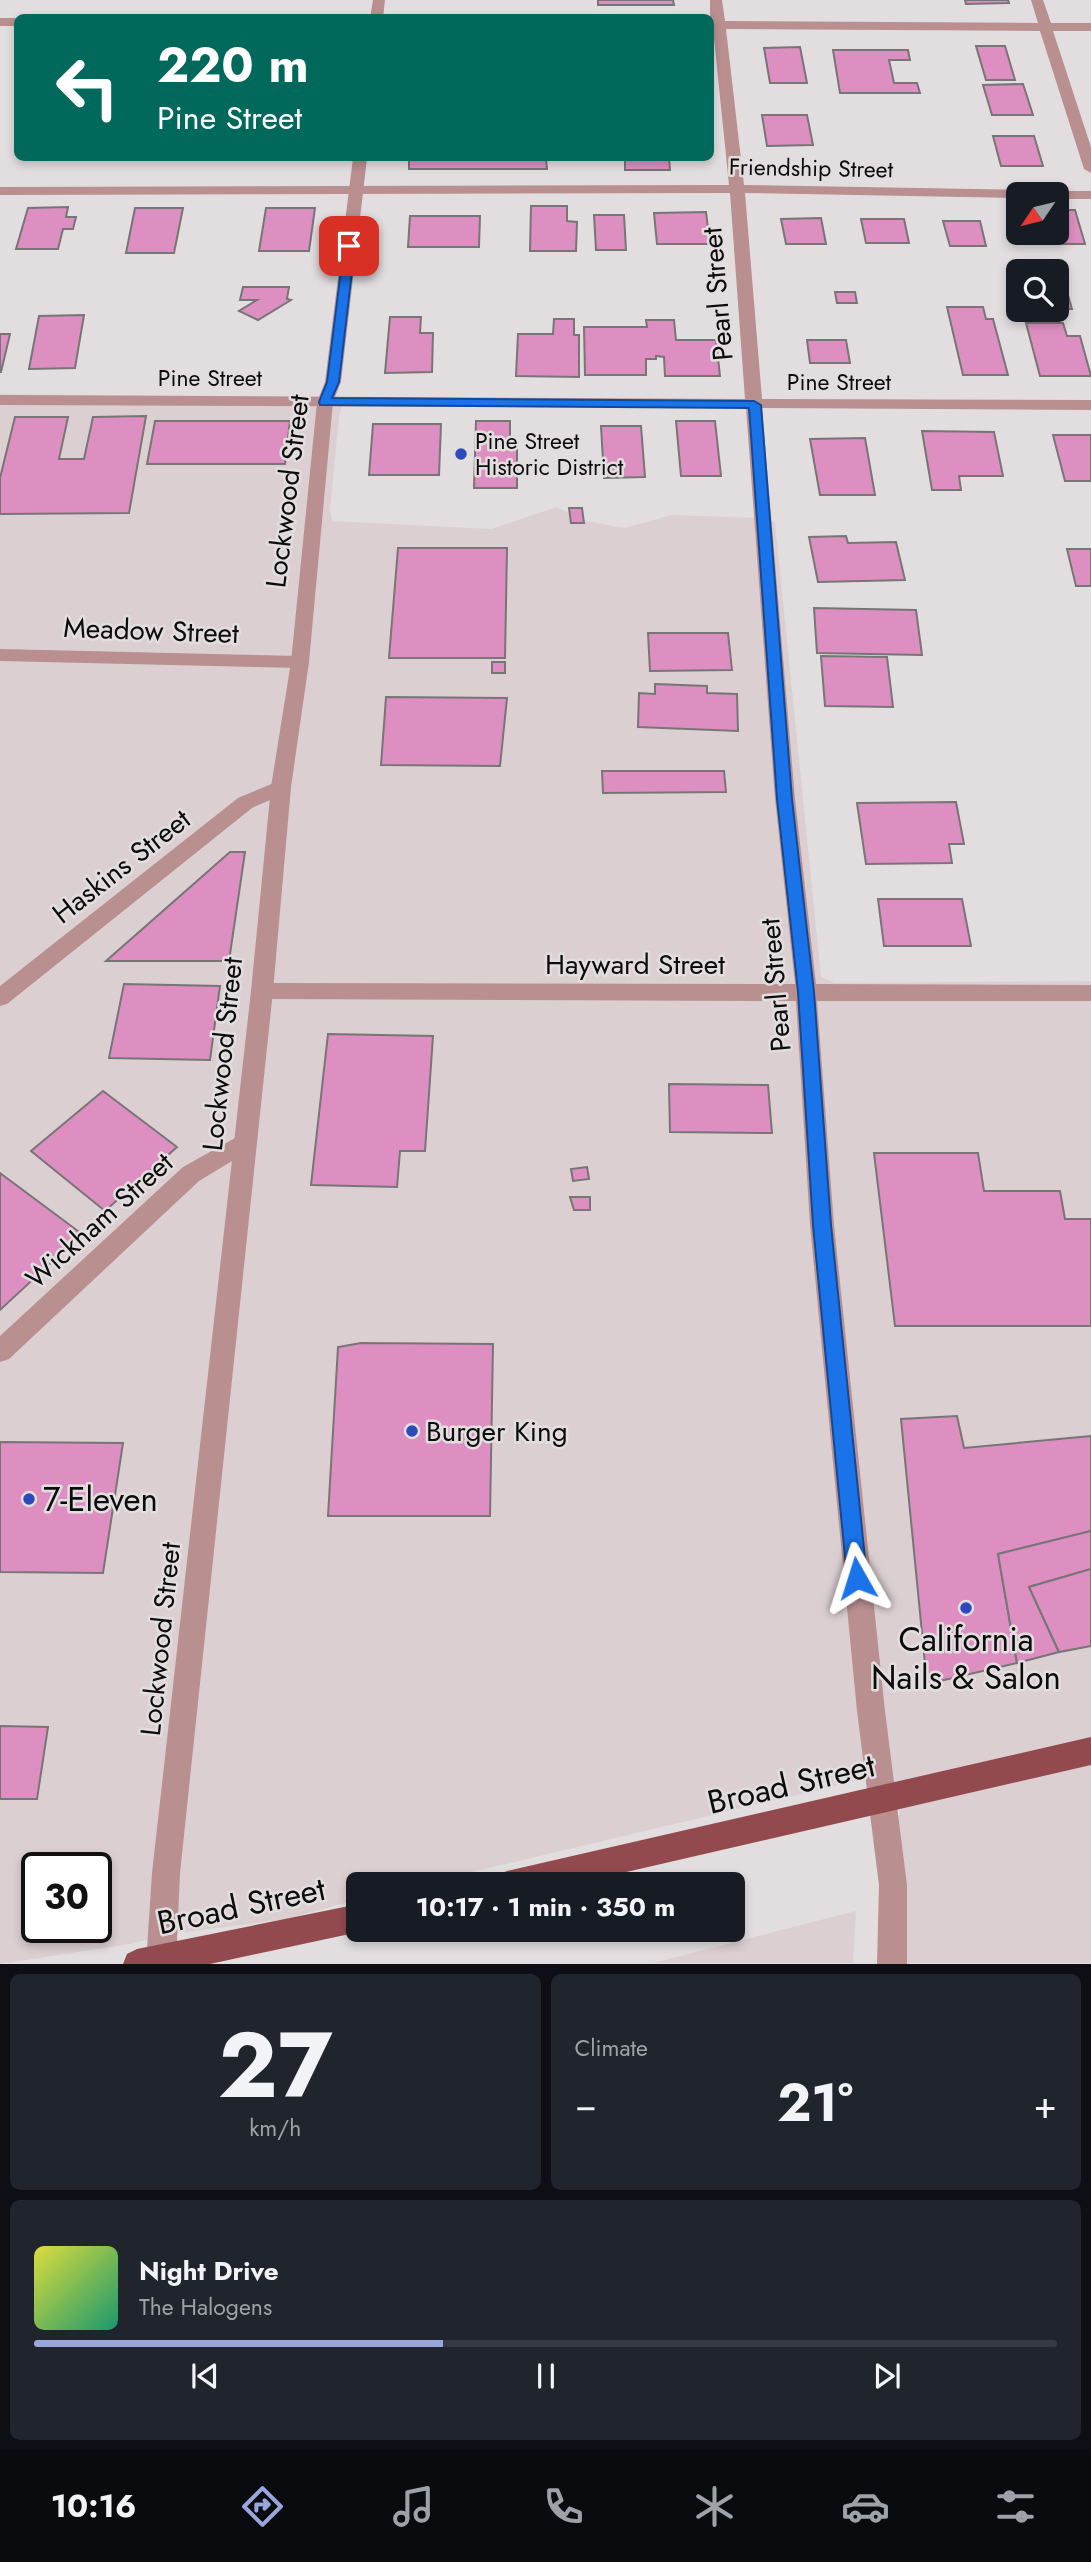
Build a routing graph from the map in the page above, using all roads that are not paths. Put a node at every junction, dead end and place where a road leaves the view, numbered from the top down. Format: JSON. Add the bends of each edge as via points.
{"nodes":[{"id":1,"x":716,"y":0,"type":"edge"},
{"id":2,"x":1037,"y":0,"type":"edge"},
{"id":3,"x":714,"y":25,"type":"edge"},
{"id":4,"x":1046,"y":27,"type":"junction"},
{"id":5,"x":1091,"y":27,"type":"edge"},
{"id":6,"x":360,"y":161,"type":"edge"},
{"id":7,"x":1091,"y":169,"type":"edge"},
{"id":8,"x":737,"y":189,"type":"junction"},
{"id":9,"x":0,"y":191,"type":"edge"},
{"id":10,"x":356,"y":191,"type":"junction"},
{"id":11,"x":1006,"y":194,"type":"edge"},
{"id":12,"x":1069,"y":195,"type":"edge"},
{"id":13,"x":1091,"y":195,"type":"edge"},
{"id":14,"x":0,"y":400,"type":"edge"},
{"id":15,"x":325,"y":402,"type":"junction"},
{"id":16,"x":754,"y":405,"type":"junction"},
{"id":17,"x":1091,"y":405,"type":"edge"},
{"id":18,"x":0,"y":655,"type":"edge"},
{"id":19,"x":300,"y":662,"type":"junction"},
{"id":20,"x":281,"y":787,"type":"junction"},
{"id":21,"x":262,"y":991,"type":"junction"},
{"id":22,"x":806,"y":992,"type":"junction"},
{"id":23,"x":1091,"y":993,"type":"edge"},
{"id":24,"x":0,"y":998,"type":"edge"},
{"id":25,"x":244,"y":1142,"type":"junction"},
{"id":26,"x":0,"y":1351,"type":"edge"},
{"id":27,"x":1091,"y":1751,"type":"edge"},
{"id":28,"x":881,"y":1800,"type":"junction"},
{"id":29,"x":564,"y":1872,"type":"edge"},
{"id":30,"x":346,"y":1921,"type":"edge"},
{"id":31,"x":153,"y":1962,"type":"edge"},
{"id":32,"x":892,"y":1964,"type":"edge"}],
"edges":[{"from":1,"to":3,"type":"street","name":"Pearl Street"},
{"from":2,"to":4,"type":"street"},
{"from":3,"to":4,"type":"street"},
{"from":3,"to":8,"type":"street","name":"Pearl Street"},
{"from":4,"to":5,"type":"street"},
{"from":4,"to":7,"type":"street"},
{"from":6,"to":10,"type":"street","name":"Lockwood Street"},
{"from":8,"to":10,"type":"street","name":"Friendship Street"},
{"from":8,"to":11,"type":"street","name":"Friendship Street"},
{"from":8,"to":16,"type":"street","name":"Pearl Street"},
{"from":9,"to":10,"type":"street","name":"Friendship Street"},
{"from":10,"to":15,"type":"street","name":"Lockwood Street","via":[[333,382]]},
{"from":12,"to":13,"type":"street"},
{"from":14,"to":15,"type":"street","name":"Pine Street"},
{"from":15,"to":16,"type":"street","name":"Pine Street"},
{"from":15,"to":19,"type":"street","name":"Lockwood Street"},
{"from":16,"to":17,"type":"street","name":"Pine Street"},
{"from":16,"to":22,"type":"street","name":"Pearl Street","via":[[785,799]]},
{"from":18,"to":19,"type":"street","name":"Meadow Street"},
{"from":19,"to":20,"type":"street","name":"Lockwood Street"},
{"from":20,"to":21,"type":"street","name":"Lockwood Street"},
{"from":20,"to":24,"type":"street","name":"Haskins Street","via":[[245,803]]},
{"from":21,"to":22,"type":"street","name":"Hayward Street"},
{"from":21,"to":25,"type":"street","name":"Lockwood Street"},
{"from":22,"to":23,"type":"street","name":"Hayward Street"},
{"from":22,"to":28,"type":"street","name":"Pearl Street","via":[[822,1225]]},
{"from":25,"to":26,"type":"street","name":"Wickham Street","via":[[191,1174]]},
{"from":25,"to":31,"type":"street","name":"Lockwood Street"},
{"from":27,"to":28,"type":"main road","name":"Broad Street"},
{"from":28,"to":29,"type":"main road","name":"Broad Street"},
{"from":28,"to":32,"type":"street","name":"Pearl Street","via":[[893,1885]]},
{"from":30,"to":31,"type":"main road","name":"Broad Street"}]}
